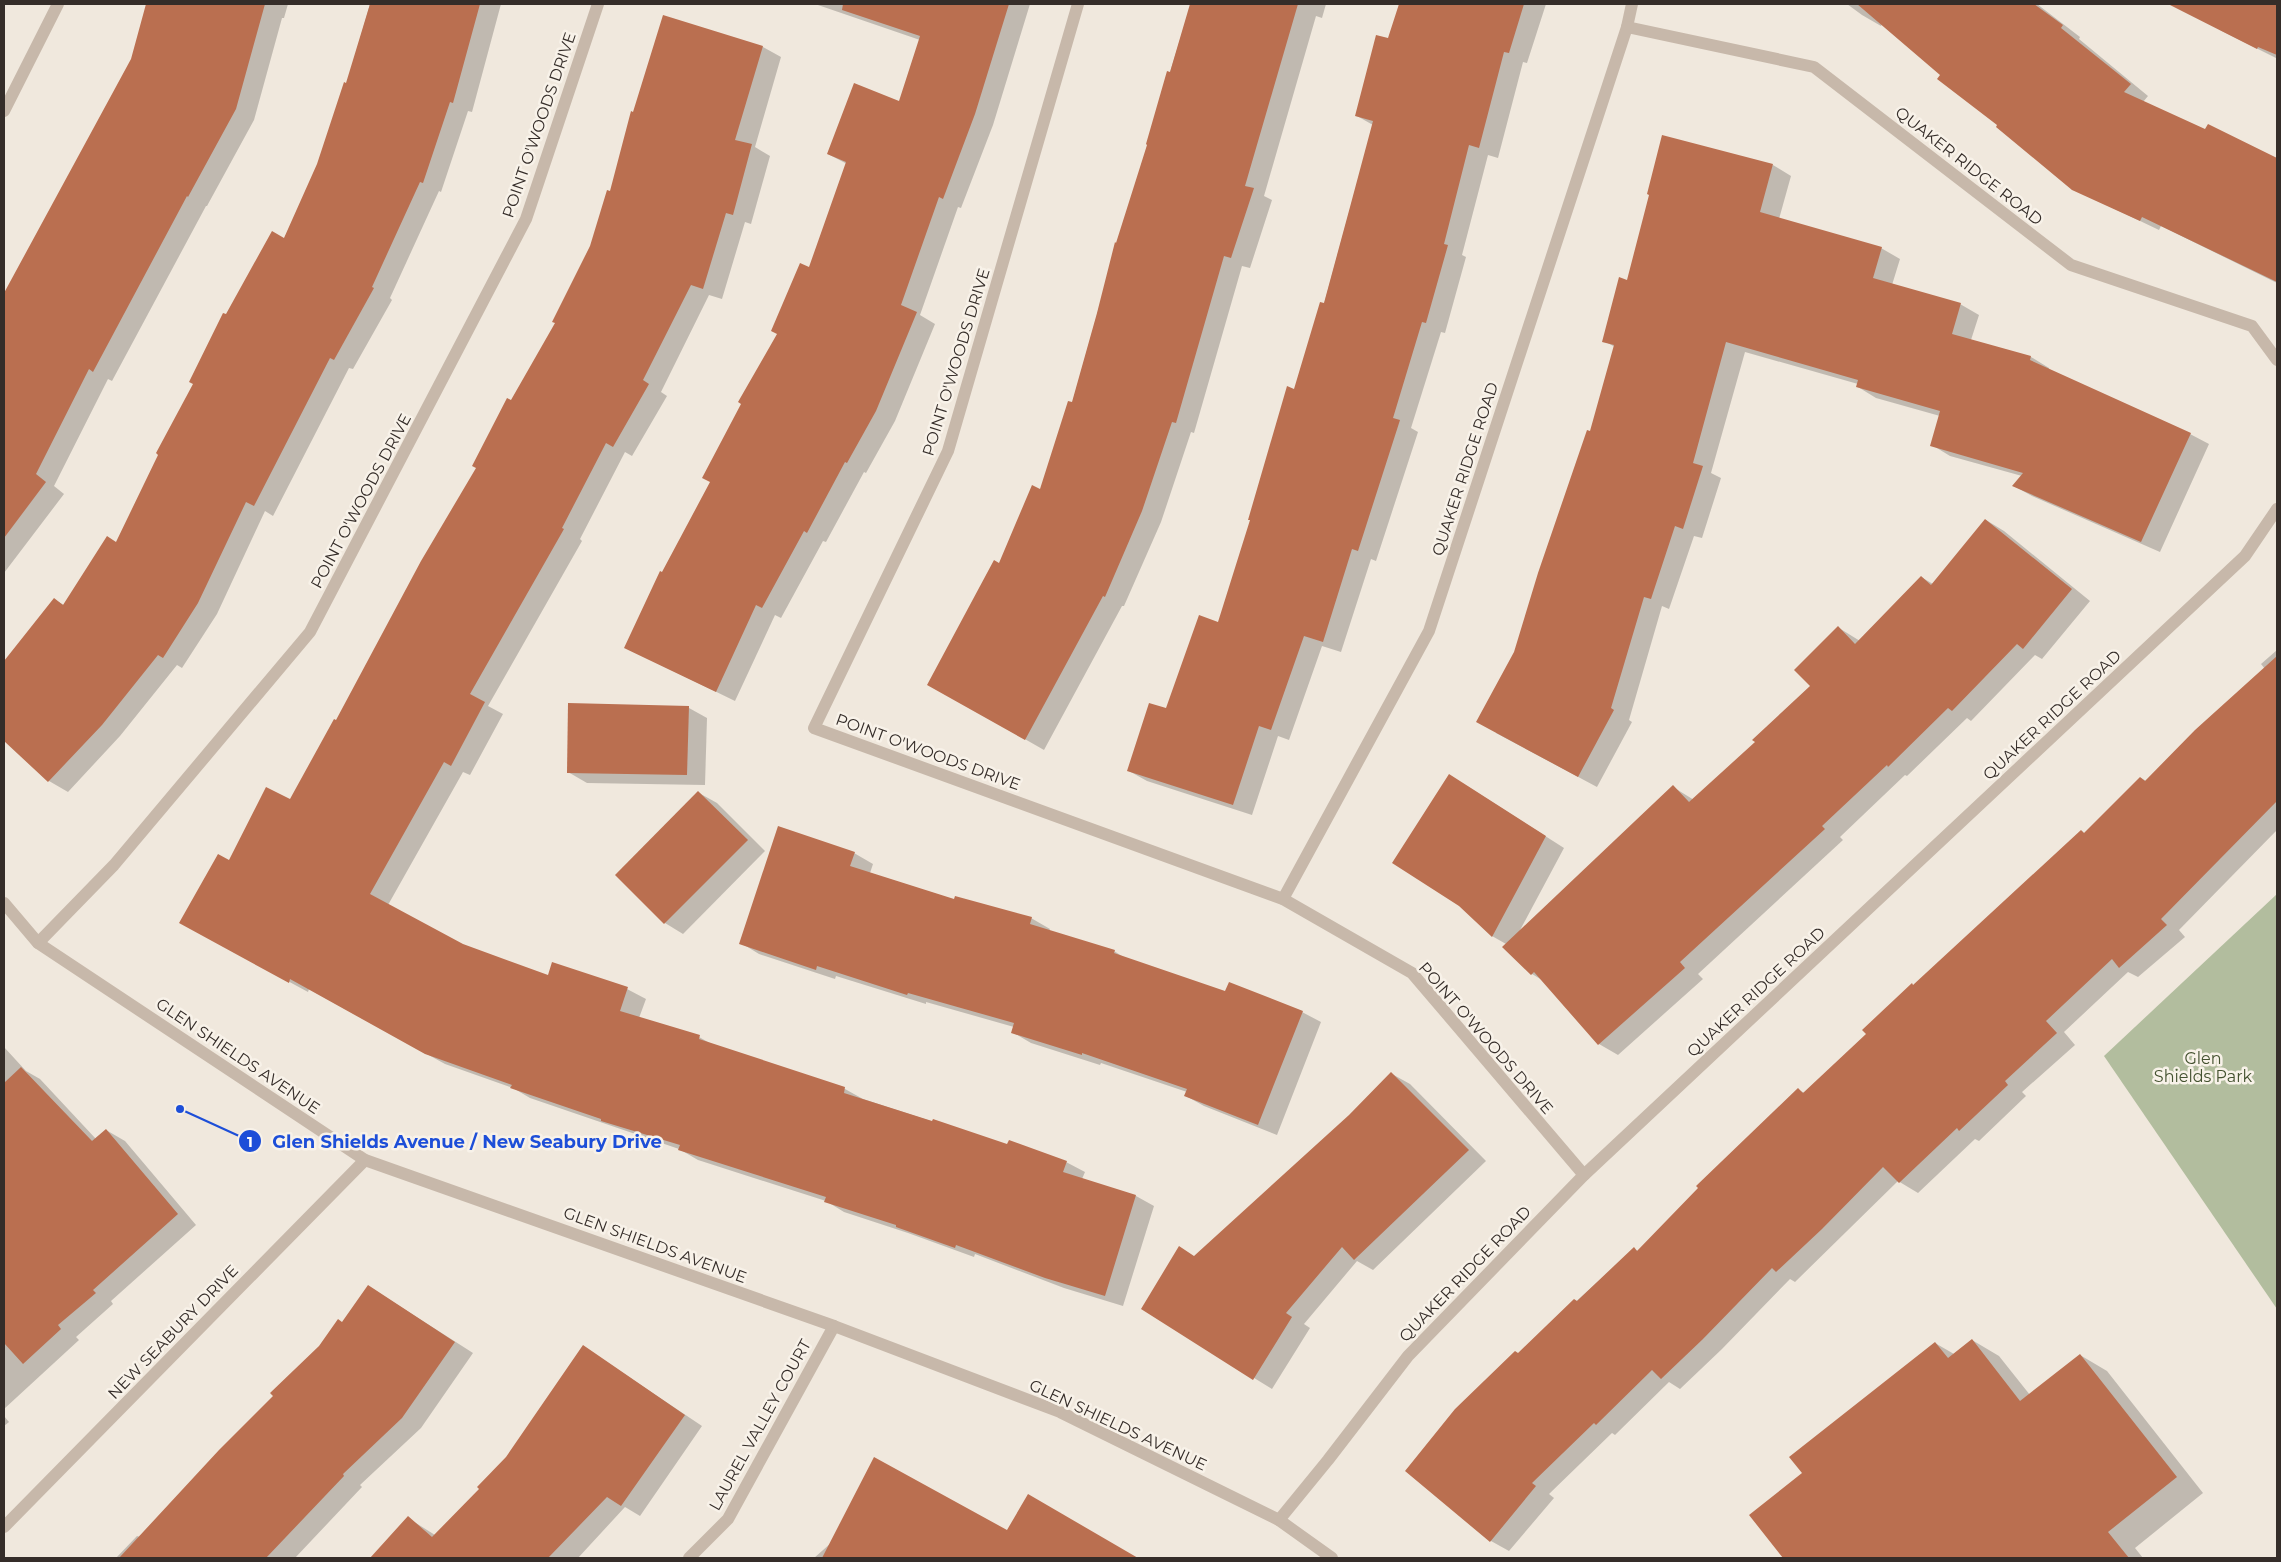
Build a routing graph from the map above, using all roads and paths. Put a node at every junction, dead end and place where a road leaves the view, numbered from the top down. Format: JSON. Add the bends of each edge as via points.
{"nodes":[{"id":1,"x":58,"y":4,"type":"edge"},
{"id":2,"x":598,"y":4,"type":"edge"},
{"id":3,"x":1078,"y":4,"type":"edge"},
{"id":4,"x":1632,"y":4,"type":"edge"},
{"id":5,"x":1627,"y":26,"type":"junction"},
{"id":6,"x":4,"y":111,"type":"edge"},
{"id":7,"x":2277,"y":360,"type":"edge"},
{"id":8,"x":2277,"y":509,"type":"edge"},
{"id":9,"x":1283,"y":899,"type":"junction"},
{"id":10,"x":4,"y":903,"type":"edge"},
{"id":11,"x":38,"y":942,"type":"junction"},
{"id":12,"x":365,"y":1160,"type":"junction"},
{"id":13,"x":1584,"y":1175,"type":"junction"},
{"id":14,"x":834,"y":1326,"type":"junction"},
{"id":15,"x":1280,"y":1520,"type":"junction"},
{"id":16,"x":4,"y":1527,"type":"edge"},
{"id":17,"x":689,"y":1558,"type":"edge"},
{"id":18,"x":1332,"y":1558,"type":"edge"}],
"edges":[{"from":1,"to":6,"type":"street"},
{"from":2,"to":11,"type":"street","name":"POINT O'WOODS DRIVE","via":[[526,219],[310,632],[114,865]]},
{"from":3,"to":9,"type":"street","name":"POINT O'WOODS DRIVE","via":[[948,452],[814,728]]},
{"from":4,"to":5,"type":"street","name":"QUAKER RIDGE ROAD"},
{"from":5,"to":7,"type":"street","name":"QUAKER RIDGE ROAD","via":[[1814,67],[2071,265],[2252,326]]},
{"from":5,"to":9,"type":"street","name":"QUAKER RIDGE ROAD","via":[[1429,631]]},
{"from":8,"to":13,"type":"street","name":"QUAKER RIDGE ROAD","via":[[2246,556]]},
{"from":9,"to":13,"type":"street","name":"POINT O'WOODS DRIVE","via":[[1412,973]]},
{"from":10,"to":11,"type":"street","name":"GLEN SHIELDS AVENUE"},
{"from":11,"to":12,"type":"street","name":"GLEN SHIELDS AVENUE"},
{"from":12,"to":14,"type":"street","name":"GLEN SHIELDS AVENUE"},
{"from":12,"to":16,"type":"street","name":"NEW SEABURY DRIVE"},
{"from":13,"to":15,"type":"street","name":"QUAKER RIDGE ROAD","via":[[1408,1356]]},
{"from":14,"to":15,"type":"street","name":"GLEN SHIELDS AVENUE","via":[[1060,1412]]},
{"from":14,"to":17,"type":"street","name":"LAUREL VALLEY COURT","via":[[728,1519]]},
{"from":15,"to":18,"type":"street","name":"GLEN SHIELDS AVENUE"}]}
